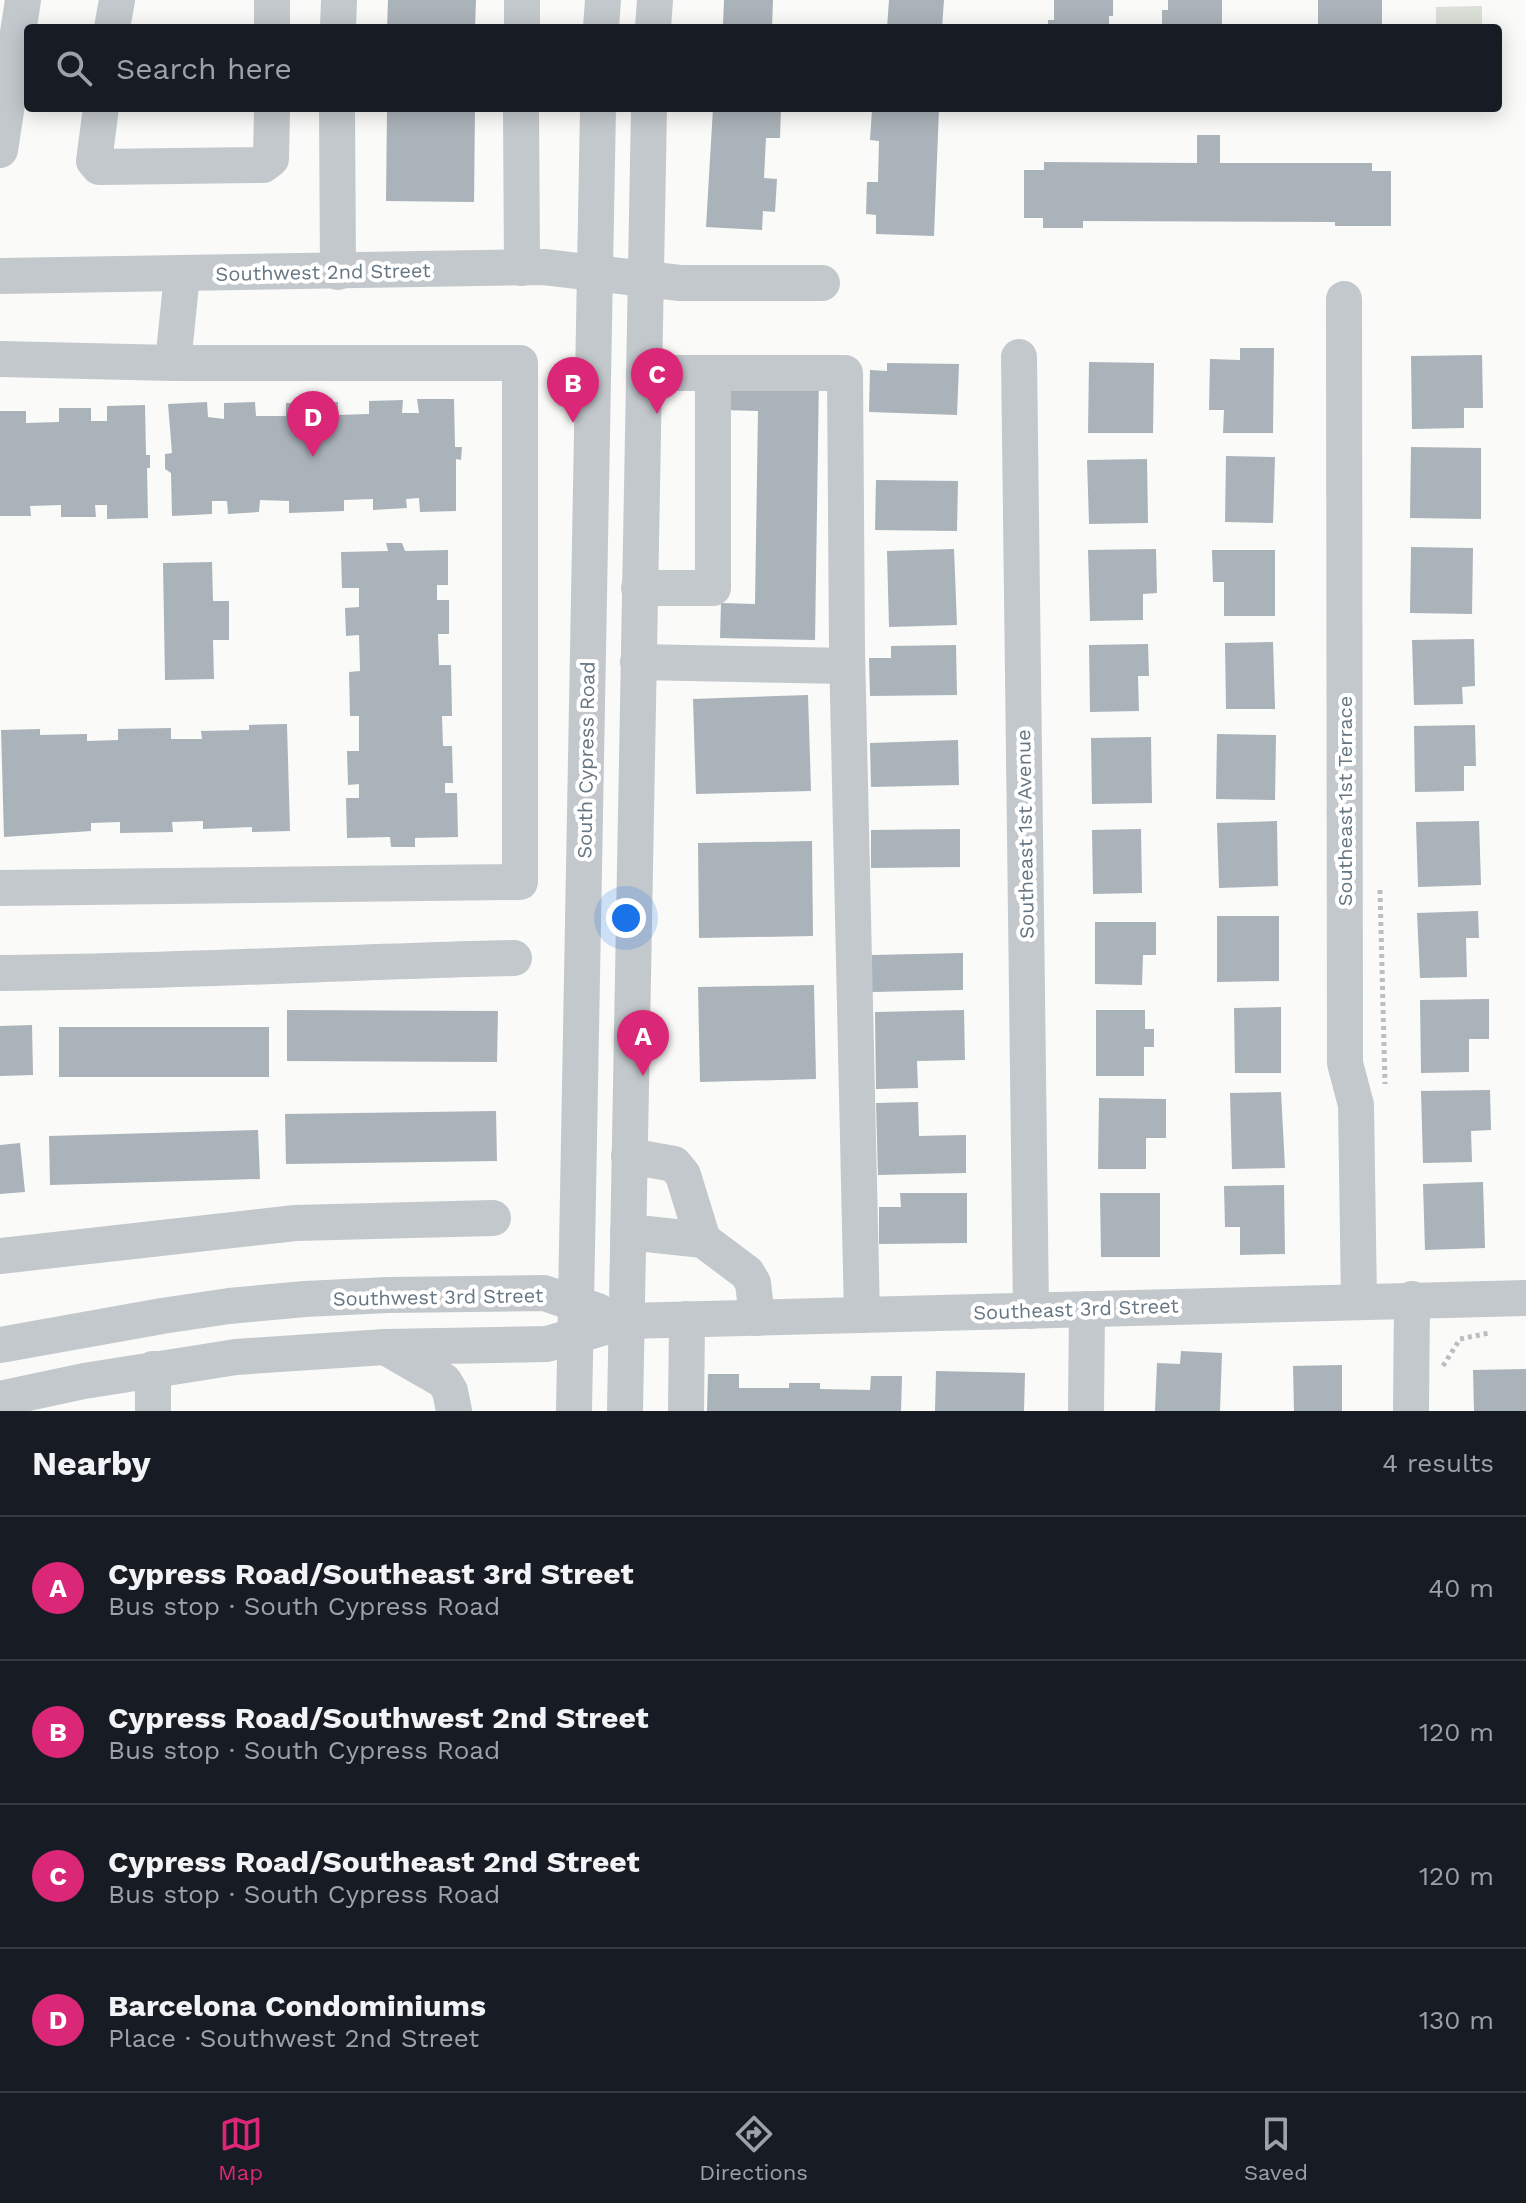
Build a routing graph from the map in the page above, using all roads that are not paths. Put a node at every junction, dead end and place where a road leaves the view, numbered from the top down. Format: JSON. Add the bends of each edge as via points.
{"nodes":[{"id":1,"x":117,"y":0,"type":"edge"},
{"id":2,"x":272,"y":0,"type":"edge"},
{"id":3,"x":339,"y":0,"type":"edge"},
{"id":4,"x":522,"y":0,"type":"edge"},
{"id":5,"x":603,"y":0,"type":"edge"},
{"id":6,"x":655,"y":0,"type":"edge"},
{"id":7,"x":23,"y":18,"type":"edge"},
{"id":8,"x":113,"y":24,"type":"edge"},
{"id":9,"x":272,"y":24,"type":"edge"},
{"id":10,"x":338,"y":24,"type":"edge"},
{"id":11,"x":522,"y":24,"type":"edge"},
{"id":12,"x":601,"y":24,"type":"edge"},
{"id":13,"x":653,"y":24,"type":"edge"},
{"id":14,"x":100,"y":112,"type":"edge"},
{"id":15,"x":272,"y":112,"type":"edge"},
{"id":16,"x":337,"y":112,"type":"edge"},
{"id":17,"x":521,"y":112,"type":"edge"},
{"id":18,"x":598,"y":112,"type":"edge"},
{"id":19,"x":649,"y":112,"type":"edge"},
{"id":20,"x":0,"y":150,"type":"edge"},
{"id":21,"x":522,"y":268,"type":"junction"},
{"id":22,"x":338,"y":272,"type":"junction"},
{"id":23,"x":596,"y":273,"type":"junction"},
{"id":24,"x":182,"y":275,"type":"junction"},
{"id":25,"x":0,"y":276,"type":"edge"},
{"id":26,"x":645,"y":279,"type":"junction"},
{"id":27,"x":822,"y":283,"type":"dead end"},
{"id":28,"x":1344,"y":299,"type":"dead end"},
{"id":29,"x":1019,"y":357,"type":"dead end"},
{"id":30,"x":0,"y":359,"type":"edge"},
{"id":31,"x":173,"y":363,"type":"junction"},
{"id":32,"x":644,"y":373,"type":"junction"},
{"id":33,"x":713,"y":373,"type":"junction"},
{"id":34,"x":639,"y":588,"type":"junction"},
{"id":35,"x":638,"y":662,"type":"junction"},
{"id":36,"x":847,"y":666,"type":"junction"},
{"id":37,"x":0,"y":888,"type":"edge"},
{"id":38,"x":514,"y":958,"type":"dead end"},
{"id":39,"x":0,"y":973,"type":"edge"},
{"id":40,"x":629,"y":1156,"type":"junction"},
{"id":41,"x":493,"y":1218,"type":"dead end"},
{"id":42,"x":628,"y":1232,"type":"junction"},
{"id":43,"x":703,"y":1240,"type":"junction"},
{"id":44,"x":0,"y":1256,"type":"edge"},
{"id":45,"x":1526,"y":1298,"type":"edge"},
{"id":46,"x":1412,"y":1299,"type":"junction"},
{"id":47,"x":1359,"y":1301,"type":"junction"},
{"id":48,"x":1087,"y":1309,"type":"junction"},
{"id":49,"x":1031,"y":1311,"type":"junction"},
{"id":50,"x":862,"y":1315,"type":"junction"},
{"id":51,"x":757,"y":1318,"type":"junction"},
{"id":52,"x":576,"y":1319,"type":"junction"},
{"id":53,"x":687,"y":1319,"type":"junction"},
{"id":54,"x":626,"y":1321,"type":"junction"},
{"id":55,"x":0,"y":1345,"type":"edge"},
{"id":56,"x":385,"y":1347,"type":"junction"},
{"id":57,"x":153,"y":1369,"type":"junction"},
{"id":58,"x":0,"y":1399,"type":"edge"},
{"id":59,"x":153,"y":1411,"type":"edge"},
{"id":60,"x":454,"y":1411,"type":"edge"},
{"id":61,"x":574,"y":1411,"type":"edge"},
{"id":62,"x":625,"y":1411,"type":"edge"},
{"id":63,"x":686,"y":1411,"type":"edge"},
{"id":64,"x":1086,"y":1411,"type":"edge"},
{"id":65,"x":1411,"y":1411,"type":"edge"}],
"edges":[{"from":1,"to":8,"type":"street"},
{"from":2,"to":9,"type":"street"},
{"from":3,"to":10,"type":"street"},
{"from":4,"to":11,"type":"street"},
{"from":5,"to":12,"type":"street"},
{"from":6,"to":13,"type":"street"},
{"from":7,"to":20,"type":"street"},
{"from":14,"to":15,"type":"street","via":[[94,161],[99,167],[263,165],[271,159]]},
{"from":16,"to":22,"type":"street"},
{"from":17,"to":21,"type":"street"},
{"from":18,"to":23,"type":"street","name":"South Cypress Road"},
{"from":19,"to":26,"type":"street"},
{"from":21,"to":22,"type":"street","name":"Southwest 2nd Street"},
{"from":21,"to":23,"type":"street","name":"Southwest 2nd Street"},
{"from":22,"to":24,"type":"street","name":"Southwest 2nd Street"},
{"from":23,"to":26,"type":"street","name":"Southwest 2nd Street"},
{"from":23,"to":52,"type":"street","name":"South Cypress Road"},
{"from":24,"to":25,"type":"street","name":"Southwest 2nd Street"},
{"from":24,"to":31,"type":"street"},
{"from":26,"to":27,"type":"street"},
{"from":26,"to":32,"type":"street"},
{"from":28,"to":47,"type":"street","name":"Southeast 1st Terrace","via":[[1345,1063],[1356,1105]]},
{"from":29,"to":49,"type":"street","name":"Southeast 1st Avenue"},
{"from":30,"to":31,"type":"street"},
{"from":31,"to":37,"type":"street","via":[[520,363],[520,882]]},
{"from":32,"to":33,"type":"street"},
{"from":32,"to":34,"type":"street"},
{"from":33,"to":34,"type":"street","via":[[713,588]]},
{"from":33,"to":36,"type":"street","via":[[845,373]]},
{"from":34,"to":35,"type":"street"},
{"from":35,"to":36,"type":"street"},
{"from":35,"to":40,"type":"street"},
{"from":36,"to":50,"type":"street"},
{"from":38,"to":39,"type":"street"},
{"from":40,"to":42,"type":"street"},
{"from":40,"to":43,"type":"street","via":[[674,1164],[683,1175]]},
{"from":41,"to":44,"type":"street","via":[[295,1223]]},
{"from":42,"to":43,"type":"street"},
{"from":42,"to":54,"type":"street"},
{"from":43,"to":51,"type":"street","via":[[747,1273]]},
{"from":45,"to":46,"type":"street","name":"Southeast 3rd Street"},
{"from":46,"to":47,"type":"street","name":"Southeast 3rd Street"},
{"from":46,"to":65,"type":"street"},
{"from":47,"to":48,"type":"street","name":"Southeast 3rd Street"},
{"from":48,"to":49,"type":"street","name":"Southeast 3rd Street"},
{"from":48,"to":64,"type":"street"},
{"from":49,"to":50,"type":"street","name":"Southeast 3rd Street"},
{"from":50,"to":51,"type":"street","name":"Southeast 3rd Street"},
{"from":51,"to":53,"type":"street","name":"Southeast 3rd Street"},
{"from":52,"to":54,"type":"street","name":"Southwest 3rd Street"},
{"from":52,"to":55,"type":"street","name":"Southwest 3rd Street","via":[[544,1293],[388,1295],[229,1306]]},
{"from":52,"to":56,"type":"street","via":[[547,1344]]},
{"from":52,"to":61,"type":"street","name":"South Cypress Road"},
{"from":53,"to":54,"type":"street","name":"Southeast 3rd Street"},
{"from":53,"to":63,"type":"street"},
{"from":54,"to":62,"type":"street"},
{"from":56,"to":57,"type":"street","via":[[236,1357]]},
{"from":56,"to":60,"type":"street","via":[[444,1381]]},
{"from":57,"to":58,"type":"street"},
{"from":57,"to":59,"type":"street"}]}
